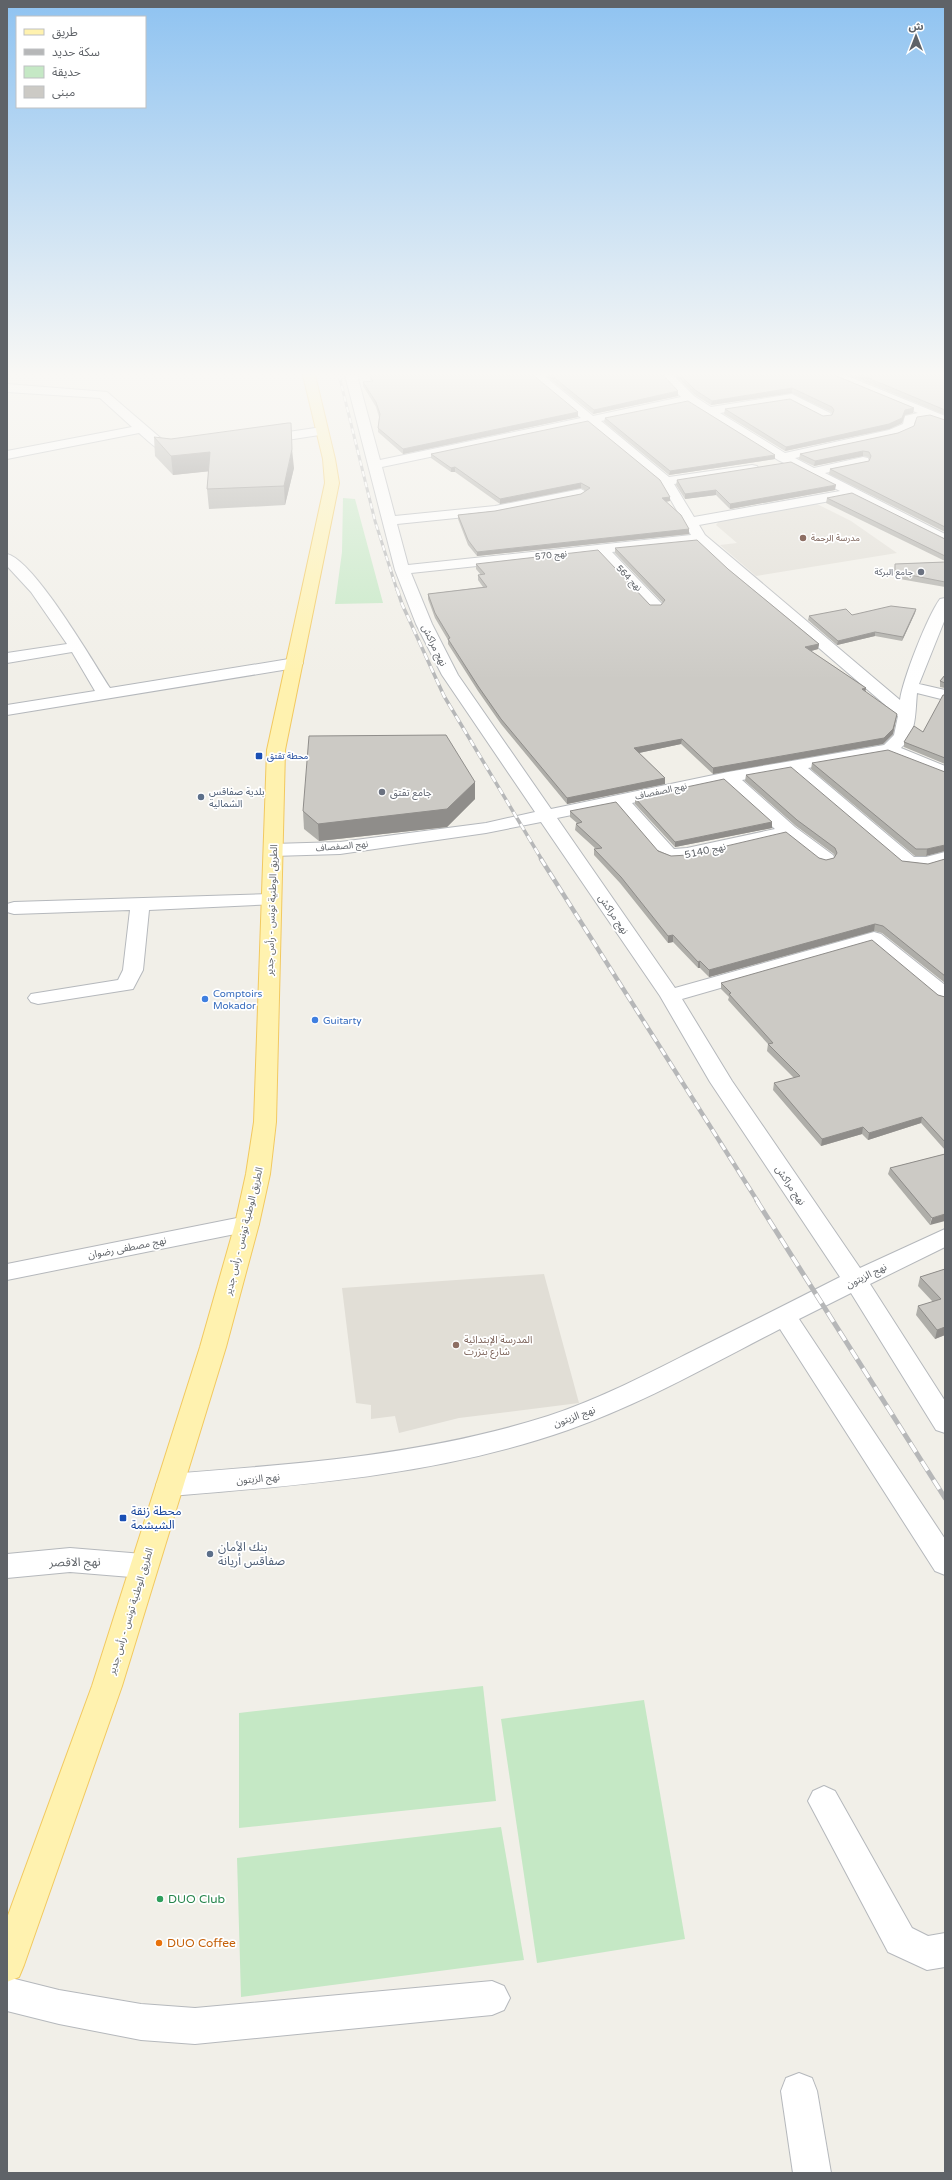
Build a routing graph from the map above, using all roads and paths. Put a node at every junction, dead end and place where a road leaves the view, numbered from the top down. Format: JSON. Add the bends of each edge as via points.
{"nodes":[{"id":1,"x":331,"y":477,"type":"edge"},
{"id":2,"x":378,"y":477,"type":"edge"},
{"id":3,"x":661,"y":477,"type":"edge"},
{"id":4,"x":694,"y":477,"type":"edge"},
{"id":5,"x":821,"y":477,"type":"edge"},
{"id":6,"x":666,"y":481,"type":"junction"},
{"id":7,"x":581,"y":493,"type":"edge"},
{"id":8,"x":854,"y":493,"type":"junction"},
{"id":9,"x":390,"y":521,"type":"junction"},
{"id":10,"x":691,"y":522,"type":"junction"},
{"id":11,"x":700,"y":538,"type":"junction"},
{"id":12,"x":945,"y":540,"type":"edge"},
{"id":13,"x":602,"y":550,"type":"junction"},
{"id":14,"x":7,"y":558,"type":"edge"},
{"id":15,"x":402,"y":570,"type":"junction"},
{"id":16,"x":945,"y":602,"type":"edge"},
{"id":17,"x":656,"y":606,"type":"edge"},
{"id":18,"x":928,"y":642,"type":"junction"},
{"id":19,"x":945,"y":646,"type":"edge"},
{"id":20,"x":76,"y":647,"type":"junction"},
{"id":21,"x":7,"y":658,"type":"edge"},
{"id":22,"x":295,"y":663,"type":"junction"},
{"id":23,"x":910,"y":687,"type":"junction"},
{"id":24,"x":105,"y":694,"type":"junction"},
{"id":25,"x":945,"y":695,"type":"edge"},
{"id":26,"x":7,"y":710,"type":"edge"},
{"id":27,"x":908,"y":716,"type":"junction"},
{"id":28,"x":889,"y":750,"type":"junction"},
{"id":29,"x":796,"y":766,"type":"junction"},
{"id":30,"x":945,"y":772,"type":"edge"},
{"id":31,"x":728,"y":777,"type":"junction"},
{"id":32,"x":620,"y":800,"type":"junction"},
{"id":33,"x":547,"y":817,"type":"junction"},
{"id":34,"x":789,"y":831,"type":"junction"},
{"id":35,"x":273,"y":850,"type":"junction"},
{"id":36,"x":945,"y":858,"type":"edge"},
{"id":37,"x":826,"y":860,"type":"edge"},
{"id":38,"x":271,"y":900,"type":"junction"},
{"id":39,"x":140,"y":904,"type":"junction"},
{"id":40,"x":14,"y":908,"type":"dead end"},
{"id":41,"x":670,"y":996,"type":"junction"},
{"id":42,"x":945,"y":996,"type":"edge"},
{"id":43,"x":38,"y":998,"type":"dead end"},
{"id":44,"x":247,"y":1224,"type":"junction"},
{"id":45,"x":945,"y":1236,"type":"edge"},
{"id":46,"x":7,"y":1272,"type":"edge"},
{"id":47,"x":855,"y":1280,"type":"junction"},
{"id":48,"x":784,"y":1316,"type":"junction"},
{"id":49,"x":945,"y":1423,"type":"edge"},
{"id":50,"x":170,"y":1485,"type":"junction"},
{"id":51,"x":945,"y":1563,"type":"edge"},
{"id":52,"x":7,"y":1566,"type":"edge"},
{"id":53,"x":143,"y":1566,"type":"junction"},
{"id":54,"x":824,"y":1801,"type":"dead end"},
{"id":55,"x":945,"y":1950,"type":"edge"},
{"id":56,"x":7,"y":1964,"type":"edge"},
{"id":57,"x":7,"y":1994,"type":"edge"},
{"id":58,"x":492,"y":1998,"type":"dead end"},
{"id":59,"x":799,"y":2091,"type":"dead end"},
{"id":60,"x":812,"y":2173,"type":"edge"}],
"edges":[{"from":1,"to":22,"type":"main road","name":"الطريق الوطنية تونس - رأس جدير","via":[[332,483]]},
{"from":2,"to":9,"type":"street","name":"نهج مراكش"},
{"from":3,"to":6,"type":"street"},
{"from":4,"to":6,"type":"street"},
{"from":5,"to":8,"type":"street"},
{"from":6,"to":10,"type":"street"},
{"from":7,"to":9,"type":"street","via":[[495,510]]},
{"from":8,"to":10,"type":"street"},
{"from":8,"to":12,"type":"street"},
{"from":9,"to":15,"type":"street","name":"نهج مراكش"},
{"from":10,"to":11,"type":"street"},
{"from":11,"to":13,"type":"street","name":"نهج 570"},
{"from":11,"to":27,"type":"street"},
{"from":13,"to":15,"type":"street","name":"نهج 570"},
{"from":13,"to":17,"type":"street","name":"نهج 564"},
{"from":14,"to":20,"type":"street","via":[[32,582]]},
{"from":15,"to":33,"type":"street","name":"نهج مراكش","via":[[424,624],[450,675]]},
{"from":16,"to":18,"type":"street"},
{"from":18,"to":19,"type":"street"},
{"from":18,"to":23,"type":"street"},
{"from":20,"to":21,"type":"street"},
{"from":20,"to":24,"type":"street"},
{"from":22,"to":24,"type":"street"},
{"from":22,"to":35,"type":"main road","name":"الطريق الوطنية تونس - رأس جدير","via":[[276,750]]},
{"from":23,"to":25,"type":"street"},
{"from":23,"to":27,"type":"street"},
{"from":24,"to":26,"type":"street"},
{"from":27,"to":28,"type":"street","via":[[899,741]]},
{"from":28,"to":29,"type":"street","name":"نهج الصفصاف"},
{"from":28,"to":30,"type":"street"},
{"from":29,"to":31,"type":"street","name":"نهج الصفصاف"},
{"from":29,"to":36,"type":"street","via":[[909,862],[927,863]]},
{"from":31,"to":32,"type":"street","name":"نهج الصفصاف"},
{"from":31,"to":34,"type":"street"},
{"from":32,"to":33,"type":"street","name":"نهج الصفصاف"},
{"from":32,"to":34,"type":"street","name":"نهج 5140","via":[[671,855],[687,854]]},
{"from":33,"to":35,"type":"street","name":"نهج الصفصاف","via":[[354,846]]},
{"from":33,"to":41,"type":"street","name":"نهج مراكش"},
{"from":34,"to":37,"type":"street"},
{"from":35,"to":38,"type":"main road","name":"الطريق الوطنية تونس - رأس جدير"},
{"from":38,"to":39,"type":"street"},
{"from":38,"to":44,"type":"main road","name":"الطريق الوطنية تونس - رأس جدير","via":[[266,1122]]},
{"from":39,"to":40,"type":"street"},
{"from":39,"to":43,"type":"street","via":[[133,970],[126,985]]},
{"from":41,"to":42,"type":"street","via":[[874,938],[914,968]]},
{"from":41,"to":47,"type":"street","name":"نهج مراكش","via":[[721,1082]]},
{"from":44,"to":46,"type":"street","name":"نهج مصطفى رضوان"},
{"from":44,"to":50,"type":"main road","name":"الطريق الوطنية تونس - رأس جدير"},
{"from":45,"to":47,"type":"street","name":"نهج الزيتون"},
{"from":47,"to":48,"type":"street","name":"نهج الزيتون"},
{"from":47,"to":49,"type":"street","name":"نهج مراكش"},
{"from":48,"to":50,"type":"street","name":"نهج الزيتون","via":[[621,1399],[557,1423],[496,1441],[417,1460],[334,1471]]},
{"from":48,"to":51,"type":"street"},
{"from":50,"to":53,"type":"main road","name":"الطريق الوطنية تونس - رأس جدير"},
{"from":52,"to":53,"type":"street","name":"نهج الاقصر","via":[[70,1560]]},
{"from":53,"to":56,"type":"main road","name":"الطريق الوطنية تونس - رأس جدير","via":[[108,1686]]},
{"from":54,"to":55,"type":"street","via":[[900,1940],[927,1953]]},
{"from":57,"to":58,"type":"street","via":[[59,2007],[141,2022],[195,2026]]},
{"from":59,"to":60,"type":"street"}]}
